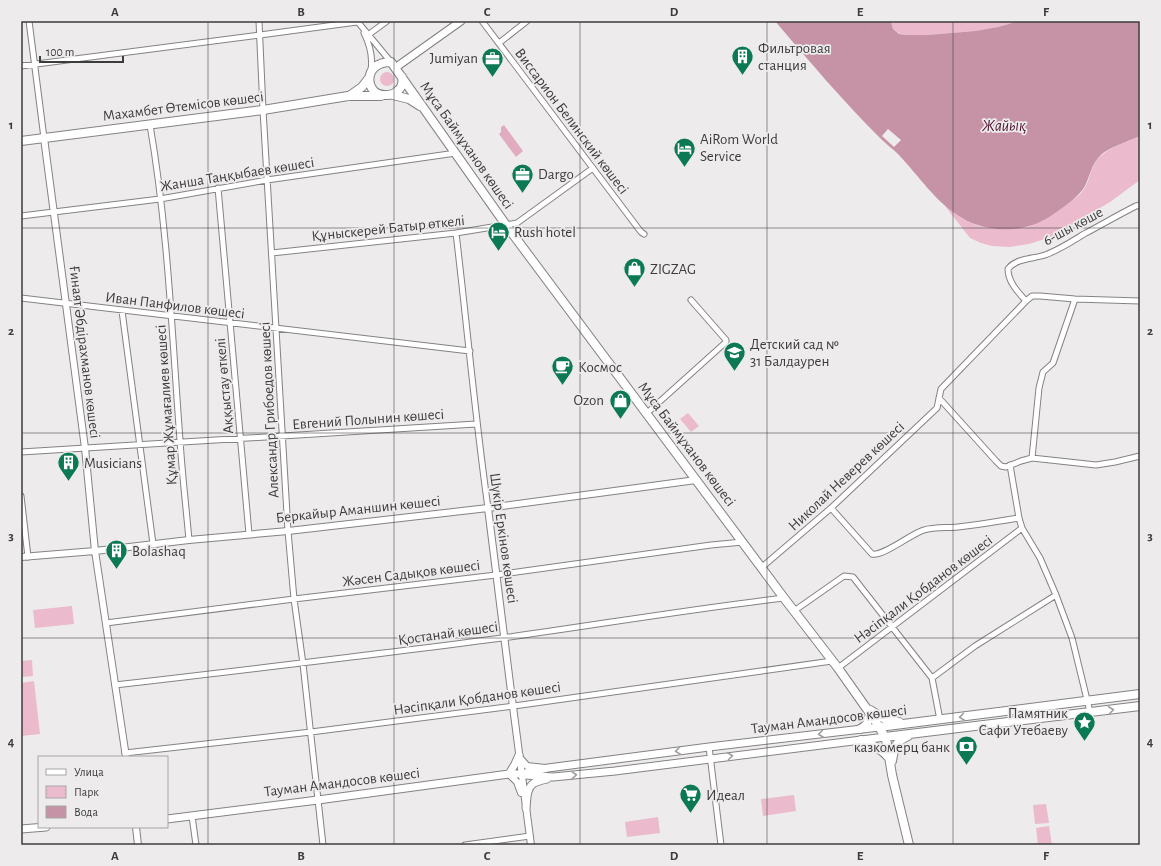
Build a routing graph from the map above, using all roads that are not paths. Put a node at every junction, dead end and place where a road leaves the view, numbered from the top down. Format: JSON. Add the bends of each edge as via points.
{"nodes":[{"id":1,"x":28,"y":21,"type":"edge"},
{"id":2,"x":259,"y":21,"type":"edge"},
{"id":3,"x":357,"y":21,"type":"edge"},
{"id":4,"x":387,"y":21,"type":"edge"},
{"id":5,"x":461,"y":21,"type":"edge"},
{"id":6,"x":482,"y":21,"type":"edge"},
{"id":7,"x":527,"y":21,"type":"edge"},
{"id":8,"x":361,"y":27,"type":"junction"},
{"id":9,"x":368,"y":35,"type":"junction"},
{"id":10,"x":260,"y":36,"type":"junction"},
{"id":11,"x":498,"y":43,"type":"junction"},
{"id":12,"x":34,"y":64,"type":"junction"},
{"id":13,"x":393,"y":65,"type":"junction"},
{"id":14,"x":21,"y":66,"type":"edge"},
{"id":15,"x":370,"y":75,"type":"junction"},
{"id":16,"x":402,"y":77,"type":"junction"},
{"id":17,"x":393,"y":95,"type":"junction"},
{"id":18,"x":348,"y":96,"type":"junction"},
{"id":19,"x":382,"y":96,"type":"junction"},
{"id":20,"x":424,"y":108,"type":"junction"},
{"id":21,"x":263,"y":110,"type":"junction"},
{"id":22,"x":150,"y":125,"type":"junction"},
{"id":23,"x":44,"y":138,"type":"junction"},
{"id":24,"x":21,"y":141,"type":"edge"},
{"id":25,"x":456,"y":153,"type":"junction"},
{"id":26,"x":593,"y":168,"type":"junction"},
{"id":27,"x":267,"y":180,"type":"junction"},
{"id":28,"x":218,"y":188,"type":"junction"},
{"id":29,"x":160,"y":199,"type":"junction"},
{"id":30,"x":1140,"y":205,"type":"edge"},
{"id":31,"x":54,"y":212,"type":"junction"},
{"id":32,"x":21,"y":216,"type":"edge"},
{"id":33,"x":506,"y":225,"type":"junction"},
{"id":34,"x":456,"y":233,"type":"junction"},
{"id":35,"x":644,"y":234,"type":"dead end"},
{"id":36,"x":272,"y":253,"type":"junction"},
{"id":37,"x":21,"y":298,"type":"edge"},
{"id":38,"x":1075,"y":299,"type":"junction"},
{"id":39,"x":691,"y":300,"type":"dead end"},
{"id":40,"x":1026,"y":301,"type":"junction"},
{"id":41,"x":1140,"y":302,"type":"edge"},
{"id":42,"x":66,"y":304,"type":"junction"},
{"id":43,"x":122,"y":311,"type":"junction"},
{"id":44,"x":171,"y":316,"type":"junction"},
{"id":45,"x":230,"y":324,"type":"junction"},
{"id":46,"x":276,"y":328,"type":"junction"},
{"id":47,"x":470,"y":351,"type":"junction"},
{"id":48,"x":939,"y":398,"type":"junction"},
{"id":49,"x":647,"y":413,"type":"junction"},
{"id":50,"x":476,"y":424,"type":"junction"},
{"id":51,"x":282,"y":436,"type":"junction"},
{"id":52,"x":241,"y":439,"type":"junction"},
{"id":53,"x":180,"y":442,"type":"junction"},
{"id":54,"x":140,"y":445,"type":"junction"},
{"id":55,"x":85,"y":448,"type":"junction"},
{"id":56,"x":21,"y":452,"type":"edge"},
{"id":57,"x":1140,"y":456,"type":"edge"},
{"id":58,"x":1032,"y":458,"type":"junction"},
{"id":59,"x":1010,"y":465,"type":"junction"},
{"id":60,"x":696,"y":480,"type":"junction"},
{"id":61,"x":21,"y":496,"type":"edge"},
{"id":62,"x":488,"y":508,"type":"junction"},
{"id":63,"x":831,"y":508,"type":"junction"},
{"id":64,"x":1019,"y":518,"type":"junction"},
{"id":65,"x":1022,"y":528,"type":"junction"},
{"id":66,"x":288,"y":531,"type":"junction"},
{"id":67,"x":249,"y":534,"type":"junction"},
{"id":68,"x":189,"y":540,"type":"junction"},
{"id":69,"x":743,"y":542,"type":"junction"},
{"id":70,"x":153,"y":544,"type":"junction"},
{"id":71,"x":95,"y":551,"type":"junction"},
{"id":72,"x":24,"y":557,"type":"edge"},
{"id":73,"x":762,"y":567,"type":"junction"},
{"id":74,"x":496,"y":575,"type":"junction"},
{"id":75,"x":1056,"y":595,"type":"junction"},
{"id":76,"x":784,"y":598,"type":"junction"},
{"id":77,"x":294,"y":599,"type":"junction"},
{"id":78,"x":794,"y":611,"type":"junction"},
{"id":79,"x":106,"y":623,"type":"junction"},
{"id":80,"x":892,"y":628,"type":"junction"},
{"id":81,"x":504,"y":637,"type":"junction"},
{"id":82,"x":832,"y":660,"type":"junction"},
{"id":83,"x":303,"y":664,"type":"junction"},
{"id":84,"x":838,"y":668,"type":"junction"},
{"id":85,"x":932,"y":678,"type":"junction"},
{"id":86,"x":115,"y":685,"type":"junction"},
{"id":87,"x":1140,"y":694,"type":"edge"},
{"id":88,"x":1088,"y":701,"type":"junction"},
{"id":89,"x":514,"y":706,"type":"junction"},
{"id":90,"x":1140,"y":706,"type":"edge"},
{"id":91,"x":868,"y":710,"type":"junction"},
{"id":92,"x":1090,"y":712,"type":"junction"},
{"id":93,"x":940,"y":720,"type":"junction"},
{"id":94,"x":905,"y":724,"type":"junction"},
{"id":95,"x":879,"y":727,"type":"junction"},
{"id":96,"x":860,"y":729,"type":"junction"},
{"id":97,"x":311,"y":732,"type":"junction"},
{"id":98,"x":911,"y":734,"type":"junction"},
{"id":99,"x":885,"y":737,"type":"junction"},
{"id":100,"x":862,"y":740,"type":"junction"},
{"id":101,"x":709,"y":747,"type":"junction"},
{"id":102,"x":126,"y":755,"type":"edge"},
{"id":103,"x":518,"y":755,"type":"junction"},
{"id":104,"x":889,"y":758,"type":"junction"},
{"id":105,"x":710,"y":759,"type":"junction"},
{"id":106,"x":548,"y":768,"type":"junction"},
{"id":107,"x":891,"y":768,"type":"junction"},
{"id":108,"x":509,"y":774,"type":"junction"},
{"id":109,"x":521,"y":774,"type":"junction"},
{"id":110,"x":553,"y":777,"type":"junction"},
{"id":111,"x":318,"y":800,"type":"junction"},
{"id":112,"x":526,"y":808,"type":"junction"},
{"id":113,"x":192,"y":816,"type":"junction"},
{"id":114,"x":168,"y":819,"type":"edge"},
{"id":115,"x":38,"y":827,"type":"edge"},
{"id":116,"x":21,"y":828,"type":"edge"},
{"id":117,"x":136,"y":828,"type":"edge"},
{"id":118,"x":530,"y":836,"type":"junction"},
{"id":119,"x":138,"y":845,"type":"edge"},
{"id":120,"x":196,"y":845,"type":"edge"},
{"id":121,"x":323,"y":845,"type":"edge"},
{"id":122,"x":465,"y":845,"type":"edge"},
{"id":123,"x":531,"y":845,"type":"edge"},
{"id":124,"x":721,"y":845,"type":"edge"},
{"id":125,"x":909,"y":845,"type":"edge"}],
"edges":[{"from":1,"to":12,"type":"street","name":"Ғинаят Әбдірахманов көшесі"},
{"from":2,"to":10,"type":"street","name":"Александр Грибоедов көшесі"},
{"from":3,"to":8,"type":"street"},
{"from":3,"to":10,"type":"street"},
{"from":4,"to":9,"type":"street"},
{"from":5,"to":13,"type":"main road","name":"Махамбет Өтемісов көшесі"},
{"from":6,"to":11,"type":"street","name":"Виссарион Белинский көшесі"},
{"from":7,"to":11,"type":"street"},
{"from":8,"to":9,"type":"street"},
{"from":8,"to":15,"type":"street","via":[[371,53]]},
{"from":9,"to":13,"type":"street"},
{"from":10,"to":12,"type":"street"},
{"from":10,"to":21,"type":"street","name":"Александр Грибоедов көшесі"},
{"from":11,"to":26,"type":"street","name":"Виссарион Белинский көшесі"},
{"from":12,"to":14,"type":"street"},
{"from":12,"to":23,"type":"street","name":"Ғинаят Әбдірахманов көшесі"},
{"from":13,"to":15,"type":"main road","name":"Махамбет Өтемісов көшесі","via":[[380,63],[373,68]]},
{"from":13,"to":16,"type":"main road"},
{"from":15,"to":18,"type":"main road","name":"Махамбет Өтемісов көшесі","via":[[362,87]]},
{"from":15,"to":19,"type":"main road","via":[[372,88]]},
{"from":16,"to":17,"type":"main road","via":[[402,85]]},
{"from":16,"to":20,"type":"main road","name":"Мұса Баймұханов көшесі"},
{"from":17,"to":19,"type":"main road","name":"Махамбет Өтемісов көшесі"},
{"from":17,"to":20,"type":"main road","via":[[409,99]]},
{"from":18,"to":19,"type":"main road","name":"Махамбет Өтемісов көшесі"},
{"from":18,"to":21,"type":"main road","name":"Махамбет Өтемісов көшесі"},
{"from":20,"to":25,"type":"main road","name":"Мұса Баймұханов көшесі"},
{"from":21,"to":22,"type":"main road","name":"Махамбет Өтемісов көшесі"},
{"from":21,"to":27,"type":"street","name":"Александр Грибоедов көшесі"},
{"from":22,"to":23,"type":"main road","name":"Махамбет Өтемісов көшесі"},
{"from":22,"to":29,"type":"street","name":"Құмар Жұмағалиев көшесі"},
{"from":23,"to":24,"type":"main road","name":"Махамбет Өтемісов көшесі"},
{"from":23,"to":31,"type":"street","name":"Ғинаят Әбдірахманов көшесі"},
{"from":25,"to":27,"type":"street","name":"Жанша Таңқыбаев көшесі"},
{"from":25,"to":33,"type":"main road","name":"Мұса Баймұханов көшесі"},
{"from":26,"to":33,"type":"street","name":"Құныскерей Батыр өткелі","via":[[517,223]]},
{"from":26,"to":35,"type":"street","name":"Виссарион Белинский көшесі"},
{"from":27,"to":28,"type":"street","name":"Жанша Таңқыбаев көшесі"},
{"from":27,"to":36,"type":"street","name":"Александр Грибоедов көшесі"},
{"from":28,"to":29,"type":"street","name":"Жанша Таңқыбаев көшесі"},
{"from":28,"to":45,"type":"street","name":"Аққыстау өткелі"},
{"from":29,"to":31,"type":"street","name":"Жанша Таңқыбаев көшесі"},
{"from":29,"to":44,"type":"street","name":"Құмар Жұмағалиев көшесі"},
{"from":30,"to":40,"type":"street","name":"6-шы көше","via":[[1058,250],[1010,266],[1010,279]]},
{"from":31,"to":32,"type":"street","name":"Жанша Таңқыбаев көшесі"},
{"from":31,"to":42,"type":"street","name":"Ғинаят Әбдірахманов көшесі"},
{"from":33,"to":34,"type":"street","name":"Құныскерей Батыр өткелі"},
{"from":33,"to":49,"type":"main road","name":"Мұса Баймұханов көшесі"},
{"from":34,"to":36,"type":"street","name":"Құныскерей Батыр өткелі"},
{"from":34,"to":47,"type":"street","name":"Шүкір Еркінов көшесі"},
{"from":36,"to":46,"type":"street","name":"Александр Грибоедов көшесі"},
{"from":37,"to":42,"type":"street","name":"Иван Панфилов көшесі"},
{"from":38,"to":40,"type":"street","via":[[1032,296]]},
{"from":38,"to":41,"type":"street"},
{"from":38,"to":58,"type":"street","via":[[1053,363],[1043,372]]},
{"from":39,"to":49,"type":"street","via":[[726,342]]},
{"from":40,"to":48,"type":"street","name":"Николай Неверев көшесі","via":[[941,389]]},
{"from":42,"to":43,"type":"street","name":"Иван Панфилов көшесі"},
{"from":42,"to":55,"type":"street","name":"Ғинаят Әбдірахманов көшесі"},
{"from":43,"to":44,"type":"street","name":"Иван Панфилов көшесі"},
{"from":43,"to":54,"type":"street"},
{"from":44,"to":45,"type":"street","name":"Иван Панфилов көшесі"},
{"from":44,"to":53,"type":"street","name":"Құмар Жұмағалиев көшесі"},
{"from":45,"to":46,"type":"street","name":"Иван Панфилов көшесі"},
{"from":45,"to":52,"type":"street","name":"Аққыстау өткелі"},
{"from":46,"to":47,"type":"street","name":"Иван Панфилов көшесі"},
{"from":46,"to":51,"type":"street","name":"Александр Грибоедов көшесі"},
{"from":47,"to":50,"type":"street","name":"Шүкір Еркінов көшесі"},
{"from":48,"to":59,"type":"street","via":[[1001,466]]},
{"from":48,"to":63,"type":"street","name":"Николай Неверев көшесі","via":[[937,408]]},
{"from":49,"to":60,"type":"main road","name":"Мұса Баймұханов көшесі"},
{"from":50,"to":51,"type":"street","name":"Евгений Полынин көшесі"},
{"from":50,"to":62,"type":"street","name":"Шүкір Еркінов көшесі"},
{"from":51,"to":52,"type":"street","name":"Евгений Полынин көшесі"},
{"from":51,"to":66,"type":"street","name":"Александр Грибоедов көшесі"},
{"from":52,"to":53,"type":"street","name":"Евгений Полынин көшесі"},
{"from":52,"to":67,"type":"street","name":"Аққыстау өткелі"},
{"from":53,"to":54,"type":"street","name":"Евгений Полынин көшесі"},
{"from":53,"to":68,"type":"street","name":"Құмар Жұмағалиев көшесі"},
{"from":54,"to":55,"type":"street","name":"Евгений Полынин көшесі"},
{"from":54,"to":70,"type":"street"},
{"from":55,"to":56,"type":"street","name":"Евгений Полынин көшесі"},
{"from":55,"to":71,"type":"street","name":"Ғинаят Әбдірахманов көшесі"},
{"from":57,"to":58,"type":"street","via":[[1096,465]]},
{"from":58,"to":59,"type":"street"},
{"from":59,"to":64,"type":"street"},
{"from":60,"to":62,"type":"street","name":"Беркайыр Аманшин көшесі"},
{"from":60,"to":69,"type":"main road","name":"Мұса Баймұханов көшесі"},
{"from":61,"to":72,"type":"street"},
{"from":62,"to":66,"type":"street","name":"Беркайыр Аманшин көшесі"},
{"from":62,"to":74,"type":"street","name":"Шүкір Еркінов көшесі"},
{"from":63,"to":64,"type":"street","via":[[874,555],[924,530]]},
{"from":63,"to":73,"type":"street","name":"Николай Неверев көшесі"},
{"from":64,"to":65,"type":"street"},
{"from":65,"to":75,"type":"street","via":[[1040,558]]},
{"from":65,"to":80,"type":"street","name":"Нәсіпқали Қобданов көшесі"},
{"from":66,"to":67,"type":"street","name":"Беркайыр Аманшин көшесі"},
{"from":66,"to":77,"type":"street","name":"Александр Грибоедов көшесі"},
{"from":67,"to":68,"type":"street","name":"Беркайыр Аманшин көшесі"},
{"from":68,"to":70,"type":"street","name":"Беркайыр Аманшин көшесі"},
{"from":69,"to":73,"type":"main road","name":"Мұса Баймұханов көшесі"},
{"from":69,"to":74,"type":"street","name":"Жәсен Садықов көшесі"},
{"from":70,"to":71,"type":"street","name":"Беркайыр Аманшин көшесі"},
{"from":71,"to":72,"type":"street","name":"Беркайыр Аманшин көшесі"},
{"from":71,"to":79,"type":"street","name":"Ғинаят Әбдірахманов көшесі"},
{"from":73,"to":76,"type":"main road","name":"Мұса Баймұханов көшесі"},
{"from":74,"to":77,"type":"street","name":"Жәсен Садықов көшесі"},
{"from":74,"to":81,"type":"street","name":"Шүкір Еркінов көшесі"},
{"from":75,"to":85,"type":"street","via":[[974,646]]},
{"from":75,"to":88,"type":"street","via":[[1072,638]]},
{"from":76,"to":78,"type":"main road","name":"Мұса Баймұханов көшесі"},
{"from":76,"to":81,"type":"street","name":"Қостанай көшесі"},
{"from":77,"to":79,"type":"street","name":"Жәсен Садықов көшесі"},
{"from":77,"to":83,"type":"street","name":"Александр Грибоедов көшесі"},
{"from":78,"to":80,"type":"street","via":[[844,576],[848,576],[853,577]]},
{"from":78,"to":82,"type":"main road","name":"Мұса Баймұханов көшесі"},
{"from":79,"to":86,"type":"street","name":"Ғинаят Әбдірахманов көшесі"},
{"from":80,"to":84,"type":"street","name":"Нәсіпқали Қобданов көшесі"},
{"from":80,"to":85,"type":"street"},
{"from":81,"to":83,"type":"street","name":"Қостанай көшесі"},
{"from":81,"to":89,"type":"street","name":"Шүкір Еркінов көшесі"},
{"from":82,"to":84,"type":"main road","name":"Мұса Баймұханов көшесі"},
{"from":82,"to":89,"type":"street","name":"Нәсіпқали Қобданов көшесі"},
{"from":83,"to":86,"type":"street","name":"Қостанай көшесі"},
{"from":83,"to":97,"type":"street","name":"Александр Грибоедов көшесі"},
{"from":84,"to":91,"type":"main road","name":"Мұса Баймұханов көшесі"},
{"from":85,"to":93,"type":"street"},
{"from":86,"to":102,"type":"street","name":"Ғинаят Әбдірахманов көшесі"},
{"from":87,"to":88,"type":"main road","name":"Тауман Амандосов көшесі"},
{"from":88,"to":92,"type":"street"},
{"from":88,"to":93,"type":"main road","name":"Тауман Амандосов көшесі","one_way":true},
{"from":89,"to":97,"type":"street","name":"Нәсіпқали Қобданов көшесі"},
{"from":89,"to":103,"type":"street","name":"Шүкір Еркінов көшесі"},
{"from":92,"to":90,"type":"main road","name":"Тауман Амандосов көшесі","one_way":true},
{"from":91,"to":94,"type":"main road","via":[[883,718]]},
{"from":91,"to":95,"type":"main road","name":"Мұса Баймұханов көшесі"},
{"from":91,"to":96,"type":"main road","via":[[868,722]]},
{"from":92,"to":98,"type":"main road","name":"Тауман Амандосов көшесі"},
{"from":93,"to":94,"type":"main road","name":"Тауман Амандосов көшесі"},
{"from":94,"to":95,"type":"main road","name":"Тауман Амандосов көшесі"},
{"from":95,"to":96,"type":"main road","name":"Тауман Амандосов көшесі"},
{"from":95,"to":99,"type":"main road","name":"Мұса Баймұханов көшесі"},
{"from":96,"to":101,"type":"main road","name":"Тауман Амандосов көшесі","one_way":true},
{"from":97,"to":102,"type":"street","name":"Нәсіпқали Қобданов көшесі"},
{"from":97,"to":111,"type":"street","name":"Александр Грибоедов көшесі"},
{"from":98,"to":99,"type":"main road","name":"Тауман Амандосов көшесі"},
{"from":98,"to":107,"type":"main road","via":[[898,742]]},
{"from":99,"to":100,"type":"main road","name":"Тауман Амандосов көшесі"},
{"from":99,"to":104,"type":"main road","name":"Мұса Баймұханов көшесі"},
{"from":100,"to":104,"type":"main road"},
{"from":105,"to":100,"type":"main road","name":"Тауман Амандосов көшесі","one_way":true},
{"from":101,"to":105,"type":"street"},
{"from":101,"to":106,"type":"main road","name":"Тауман Амандосов көшесі","one_way":true},
{"from":103,"to":106,"type":"street","via":[[527,766]]},
{"from":103,"to":108,"type":"main road"},
{"from":103,"to":109,"type":"street","name":"Шүкір Еркінов көшесі"},
{"from":104,"to":107,"type":"main road","name":"Мұса Баймұханов көшесі"},
{"from":110,"to":105,"type":"main road","name":"Тауман Амандосов көшесі","one_way":true},
{"from":105,"to":124,"type":"street"},
{"from":106,"to":109,"type":"main road","name":"Тауман Амандосов көшесі"},
{"from":107,"to":125,"type":"main road","name":"Мұса Баймұханов көшесі"},
{"from":108,"to":109,"type":"main road","name":"Тауман Амандосов көшесі"},
{"from":108,"to":111,"type":"main road","name":"Тауман Амандосов көшесі"},
{"from":108,"to":112,"type":"street","via":[[517,782]]},
{"from":109,"to":110,"type":"main road","name":"Тауман Амандосов көшесі"},
{"from":109,"to":112,"type":"street","name":"Шүкір Еркінов көшесі"},
{"from":110,"to":112,"type":"main road","via":[[531,786]]},
{"from":111,"to":113,"type":"main road","name":"Тауман Амандосов көшесі"},
{"from":111,"to":121,"type":"street","name":"Александр Грибоедов көшесі"},
{"from":112,"to":118,"type":"street","name":"Шүкір Еркінов көшесі"},
{"from":113,"to":114,"type":"main road","name":"Тауман Амандосов көшесі"},
{"from":113,"to":120,"type":"street"},
{"from":115,"to":116,"type":"main road"},
{"from":117,"to":119,"type":"street"},
{"from":118,"to":122,"type":"street"},
{"from":118,"to":123,"type":"street","name":"Шүкір Еркінов көшесі"}]}
